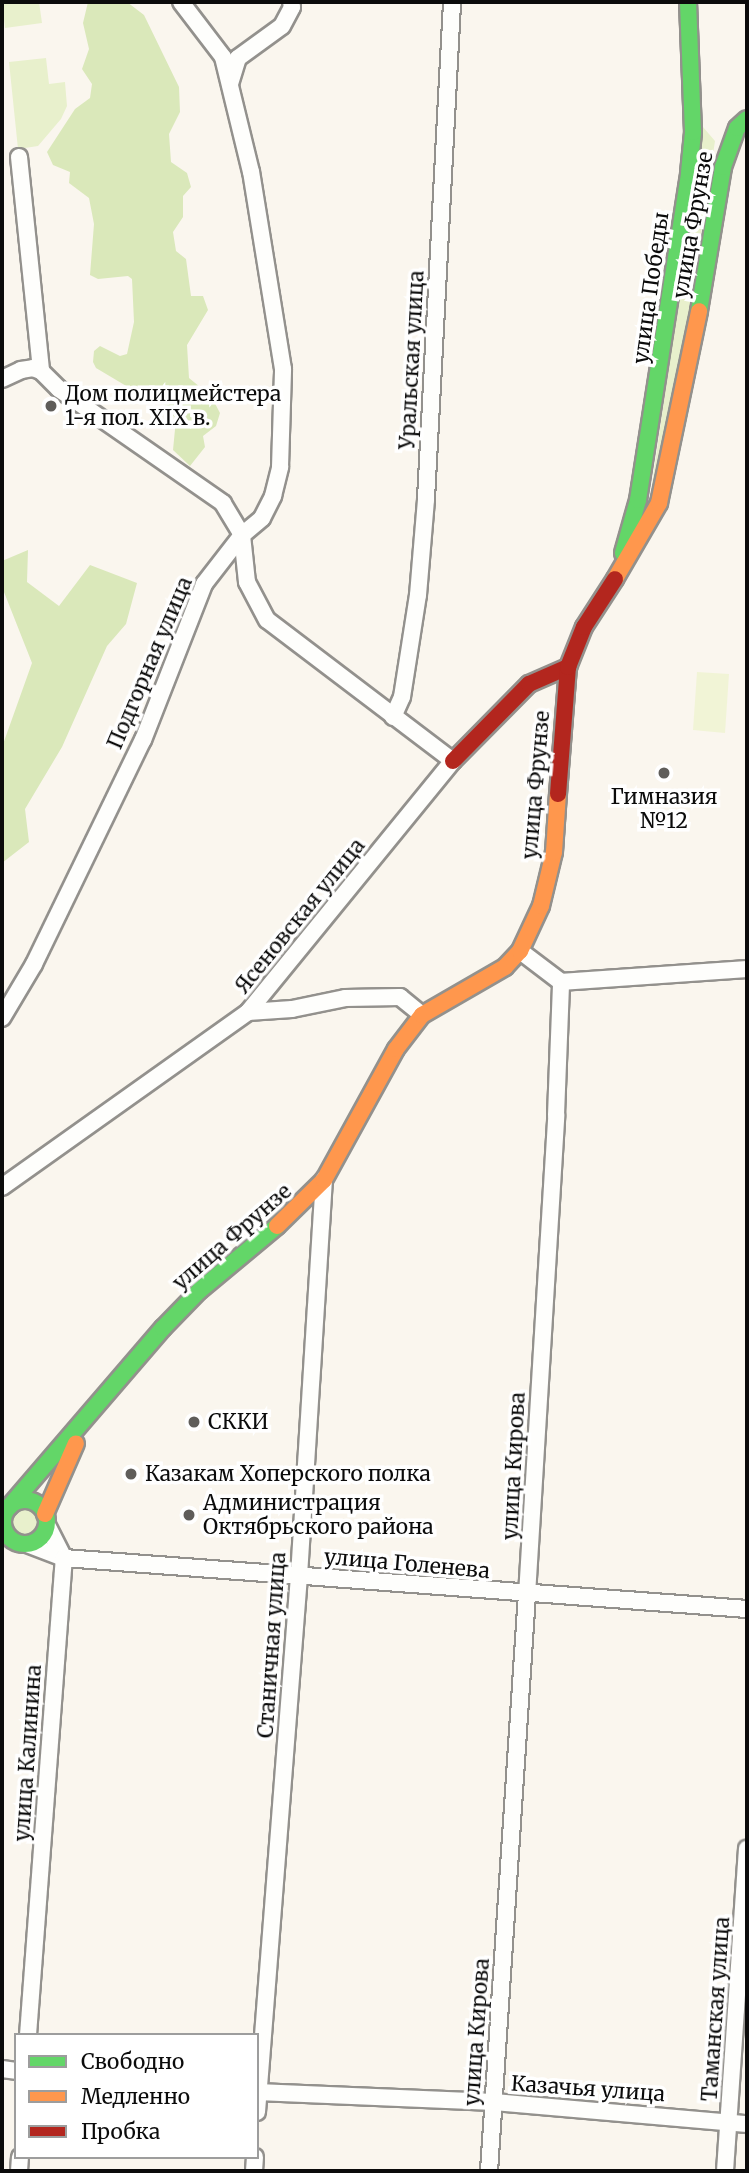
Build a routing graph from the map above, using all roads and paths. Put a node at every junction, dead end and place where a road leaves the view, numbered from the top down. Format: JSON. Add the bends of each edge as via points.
{"nodes":[{"id":1,"x":181,"y":2,"type":"edge"},
{"id":2,"x":291,"y":2,"type":"edge"},
{"id":3,"x":452,"y":2,"type":"edge"},
{"id":4,"x":688,"y":2,"type":"edge"},
{"id":5,"x":230,"y":84,"type":"junction"},
{"id":6,"x":747,"y":119,"type":"edge"},
{"id":7,"x":19,"y":157,"type":"dead end"},
{"id":8,"x":41,"y":371,"type":"junction"},
{"id":9,"x":2,"y":379,"type":"edge"},
{"id":10,"x":242,"y":535,"type":"junction"},
{"id":11,"x":616,"y":576,"type":"junction"},
{"id":12,"x":568,"y":667,"type":"junction"},
{"id":13,"x":393,"y":717,"type":"junction"},
{"id":14,"x":453,"y":761,"type":"junction"},
{"id":15,"x":520,"y":951,"type":"junction"},
{"id":16,"x":747,"y":969,"type":"edge"},
{"id":17,"x":561,"y":982,"type":"junction"},
{"id":18,"x":248,"y":1012,"type":"junction"},
{"id":19,"x":422,"y":1016,"type":"junction"},
{"id":20,"x":2,"y":1018,"type":"edge"},
{"id":21,"x":324,"y":1180,"type":"junction"},
{"id":22,"x":2,"y":1187,"type":"edge"},
{"id":23,"x":105,"y":1396,"type":"junction"},
{"id":24,"x":5,"y":1512,"type":"edge"},
{"id":25,"x":46,"y":1519,"type":"junction"},
{"id":26,"x":15,"y":1543,"type":"edge"},
{"id":27,"x":64,"y":1558,"type":"junction"},
{"id":28,"x":299,"y":1576,"type":"junction"},
{"id":29,"x":527,"y":1595,"type":"junction"},
{"id":30,"x":747,"y":1609,"type":"edge"},
{"id":31,"x":747,"y":1849,"type":"edge"},
{"id":32,"x":28,"y":2033,"type":"edge"},
{"id":33,"x":259,"y":2080,"type":"edge"},
{"id":34,"x":259,"y":2093,"type":"edge"},
{"id":35,"x":494,"y":2102,"type":"junction"},
{"id":36,"x":730,"y":2121,"type":"junction"},
{"id":37,"x":747,"y":2124,"type":"edge"},
{"id":38,"x":489,"y":2171,"type":"edge"},
{"id":39,"x":725,"y":2171,"type":"edge"}],
"edges":[{"from":1,"to":5,"type":"street","name":"Подгорная улица","via":[[223,57]]},
{"from":2,"to":5,"type":"street","via":[[282,26],[237,58]]},
{"from":3,"to":13,"type":"street","name":"Уральская улица","via":[[418,596],[402,697]]},
{"from":4,"to":11,"type":"main road","name":"улица Победы","via":[[694,132],[689,173],[638,500]]},
{"from":5,"to":10,"type":"street","name":"Подгорная улица","via":[[251,172],[283,369],[278,477],[262,518]]},
{"from":6,"to":11,"type":"main road","name":"улица Фрунзе","via":[[737,128],[723,167],[666,478],[646,531]]},
{"from":7,"to":8,"type":"street"},
{"from":8,"to":9,"type":"street","via":[[21,370]]},
{"from":8,"to":10,"type":"street","via":[[60,390],[223,503]]},
{"from":10,"to":13,"type":"street","via":[[247,582],[267,620]]},
{"from":10,"to":20,"type":"street","name":"Подгорная улица","via":[[204,584],[143,740],[34,964]]},
{"from":11,"to":12,"type":"main road","name":"улица Фрунзе","via":[[584,627]]},
{"from":12,"to":14,"type":"main road","name":"Ясеновская улица","via":[[530,684]]},
{"from":12,"to":15,"type":"main road","name":"улица Фрунзе","via":[[554,852],[541,906]]},
{"from":13,"to":14,"type":"street"},
{"from":14,"to":18,"type":"street","name":"Ясеновская улица"},
{"from":15,"to":17,"type":"street"},
{"from":15,"to":19,"type":"main road","name":"улица Фрунзе","via":[[498,972]]},
{"from":16,"to":17,"type":"street"},
{"from":17,"to":29,"type":"street","name":"улица Кирова"},
{"from":18,"to":19,"type":"street","via":[[345,998],[400,997]]},
{"from":18,"to":22,"type":"street","name":"Ясеновская улица"},
{"from":19,"to":21,"type":"main road","name":"улица Фрунзе","via":[[396,1049]]},
{"from":21,"to":23,"type":"main road","name":"улица Фрунзе","via":[[297,1210],[200,1290]]},
{"from":21,"to":28,"type":"street","name":"Станичная улица"},
{"from":23,"to":24,"type":"main road","name":"улица Фрунзе"},
{"from":23,"to":25,"type":"main road","name":"улица Фрунзе","via":[[72,1450]]},
{"from":24,"to":25,"type":"main road","via":[[19,1501],[29,1500],[39,1505]]},
{"from":24,"to":26,"type":"main road","via":[[4,1528]]},
{"from":25,"to":26,"type":"main road","via":[[43,1534]]},
{"from":25,"to":27,"type":"street"},
{"from":26,"to":27,"type":"street","name":"улица Голенева"},
{"from":27,"to":28,"type":"street","name":"улица Голенева"},
{"from":27,"to":32,"type":"street","name":"улица Калинина"},
{"from":28,"to":29,"type":"street","name":"улица Голенева"},
{"from":28,"to":33,"type":"street","name":"Станичная улица"},
{"from":29,"to":30,"type":"street","name":"улица Голенева"},
{"from":29,"to":35,"type":"street","name":"улица Кирова"},
{"from":31,"to":36,"type":"street","name":"Таманская улица"},
{"from":34,"to":35,"type":"street","name":"Казачья улица"},
{"from":35,"to":36,"type":"street","name":"Казачья улица"},
{"from":35,"to":38,"type":"street","name":"улица Кирова"},
{"from":36,"to":37,"type":"street","name":"Казачья улица"},
{"from":36,"to":39,"type":"street","name":"Таманская улица"}]}
